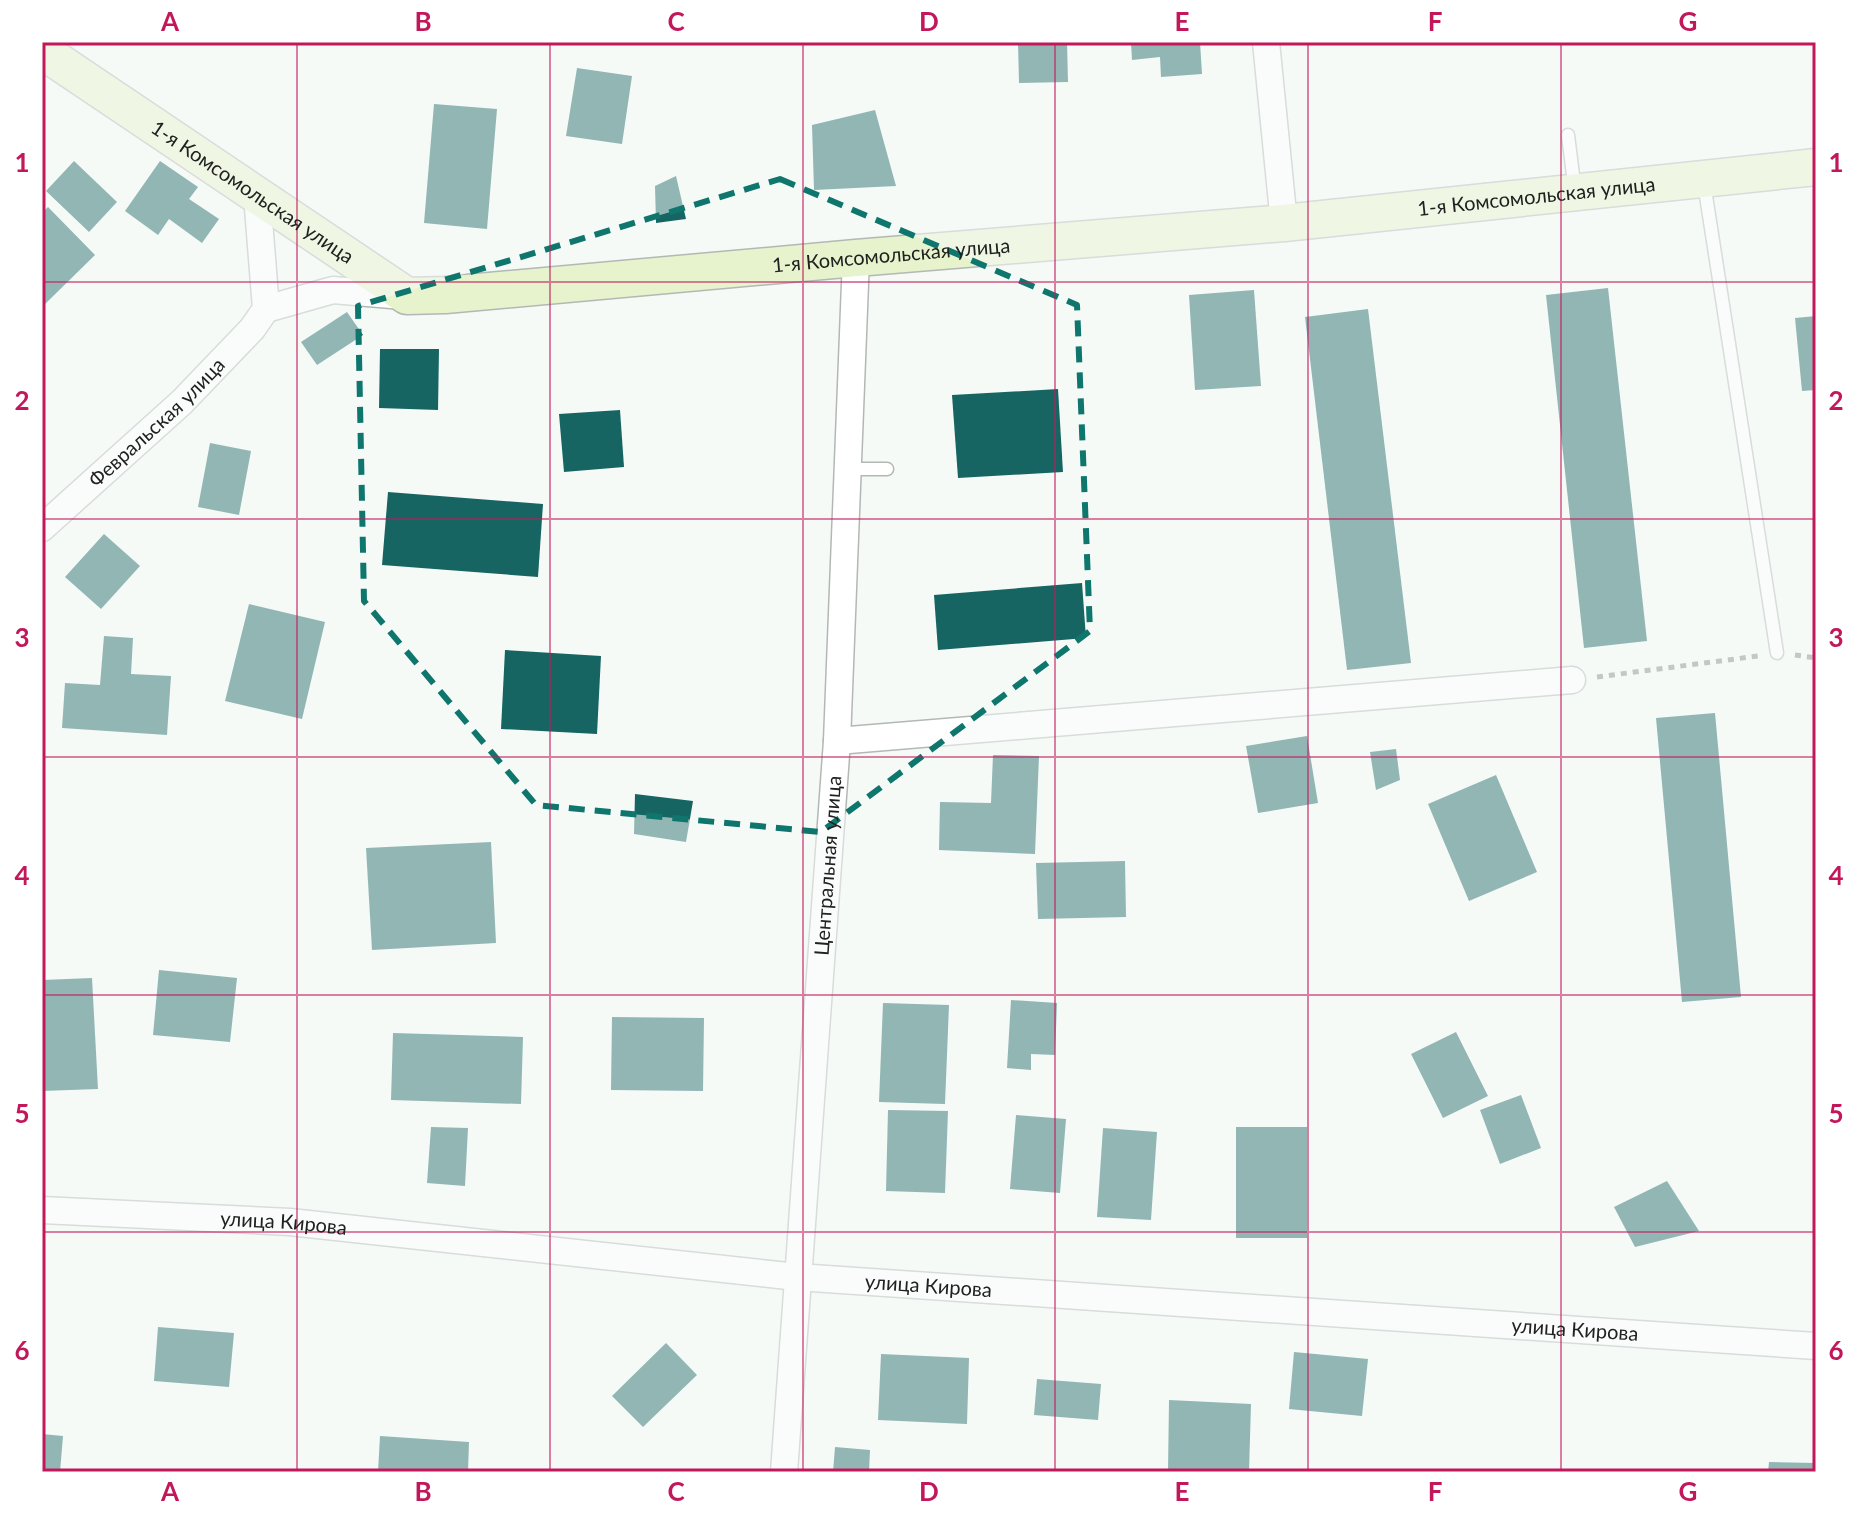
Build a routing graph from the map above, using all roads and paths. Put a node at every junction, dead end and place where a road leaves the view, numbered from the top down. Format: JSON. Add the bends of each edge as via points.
{"nodes":[{"id":1,"x":1266,"y":42,"type":"edge"},
{"id":2,"x":42,"y":47,"type":"edge"},
{"id":3,"x":1568,"y":135,"type":"dead end"},
{"id":4,"x":1816,"y":167,"type":"edge"},
{"id":5,"x":1703,"y":180,"type":"junction"},
{"id":6,"x":1575,"y":193,"type":"junction"},
{"id":7,"x":257,"y":195,"type":"junction"},
{"id":8,"x":1284,"y":223,"type":"junction"},
{"id":9,"x":856,"y":258,"type":"junction"},
{"id":10,"x":407,"y":296,"type":"junction"},
{"id":11,"x":266,"y":309,"type":"junction"},
{"id":12,"x":847,"y":469,"type":"junction"},
{"id":13,"x":887,"y":469,"type":"dead end"},
{"id":14,"x":42,"y":528,"type":"edge"},
{"id":15,"x":1777,"y":653,"type":"junction"},
{"id":16,"x":1816,"y":658,"type":"edge"},
{"id":17,"x":1572,"y":680,"type":"joint"},
{"id":18,"x":837,"y":741,"type":"junction"},
{"id":19,"x":42,"y":1210,"type":"edge"},
{"id":20,"x":797,"y":1277,"type":"junction"},
{"id":21,"x":1816,"y":1346,"type":"edge"},
{"id":22,"x":784,"y":1472,"type":"edge"}],
"edges":[{"from":1,"to":8,"type":"street"},
{"from":2,"to":7,"type":"main road","name":"1-я Комсомольская улица"},
{"from":3,"to":6,"type":"lane"},
{"from":4,"to":5,"type":"main road","name":"1-я Комсомольская улица"},
{"from":5,"to":6,"type":"main road","name":"1-я Комсомольская улица"},
{"from":5,"to":15,"type":"lane"},
{"from":6,"to":8,"type":"main road","name":"1-я Комсомольская улица"},
{"from":7,"to":10,"type":"main road","name":"1-я Комсомольская улица"},
{"from":7,"to":11,"type":"street"},
{"from":8,"to":9,"type":"main road","name":"1-я Комсомольская улица"},
{"from":9,"to":10,"type":"main road","name":"1-я Комсомольская улица"},
{"from":9,"to":12,"type":"street","name":"Центральная улица"},
{"from":10,"to":11,"type":"street","via":[[333,290]]},
{"from":11,"to":14,"type":"street","name":"Февральская улица","via":[[182,402]]},
{"from":12,"to":13,"type":"lane"},
{"from":12,"to":18,"type":"street","name":"Центральная улица"},
{"from":15,"to":16,"type":"path"},
{"from":15,"to":17,"type":"path"},
{"from":17,"to":18,"type":"street"},
{"from":18,"to":20,"type":"street","name":"Центральная улица"},
{"from":19,"to":20,"type":"street","name":"улица Кирова","via":[[290,1222]]},
{"from":20,"to":21,"type":"street","name":"улица Кирова"},
{"from":20,"to":22,"type":"street","name":"Центральная улица"}]}
